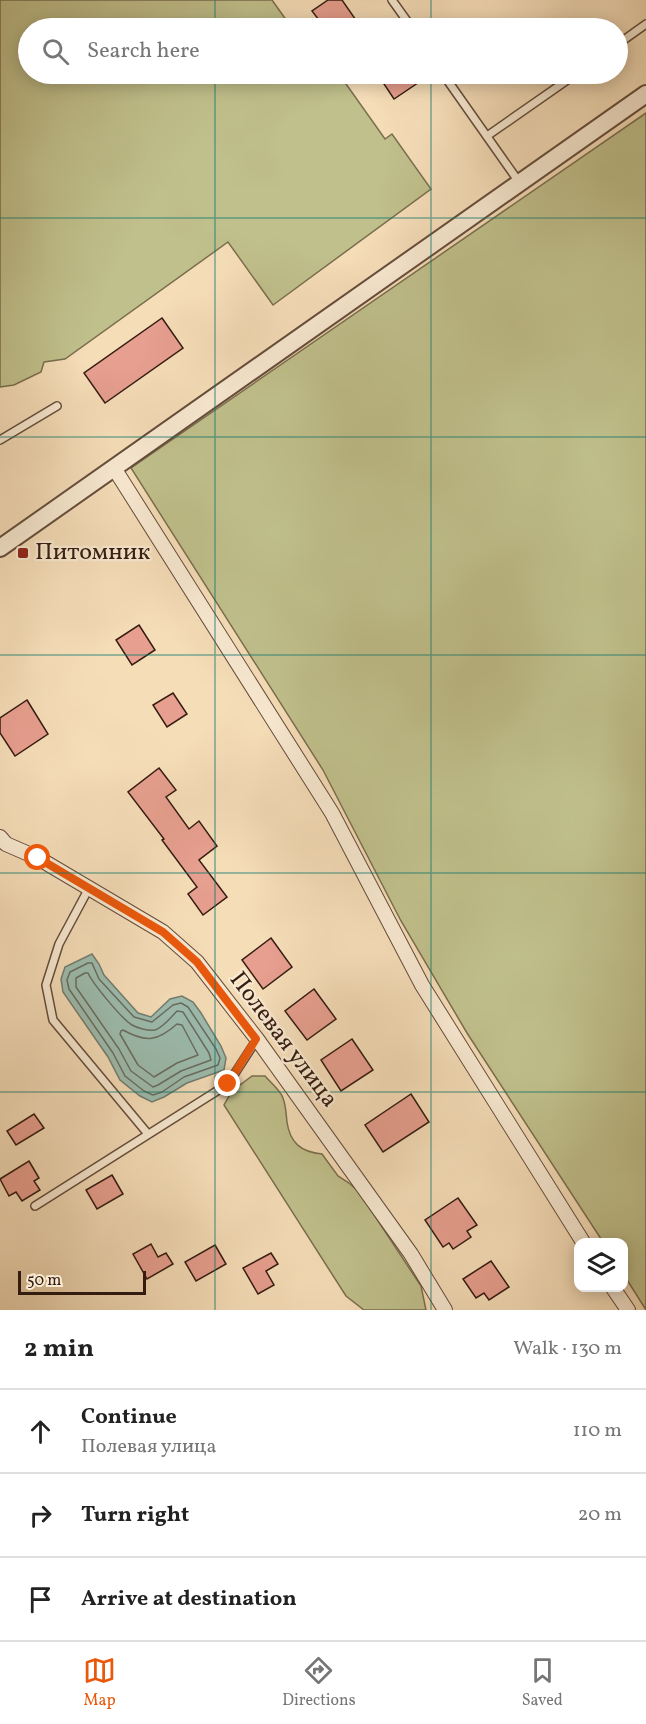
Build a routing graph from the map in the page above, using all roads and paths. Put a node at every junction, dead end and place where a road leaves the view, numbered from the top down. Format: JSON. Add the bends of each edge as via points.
{"nodes":[{"id":1,"x":392,"y":0,"type":"edge"},
{"id":2,"x":405,"y":18,"type":"edge"},
{"id":3,"x":646,"y":24,"type":"edge"},
{"id":4,"x":628,"y":37,"type":"edge"},
{"id":5,"x":450,"y":84,"type":"edge"},
{"id":6,"x":562,"y":84,"type":"edge"},
{"id":7,"x":646,"y":94,"type":"edge"},
{"id":8,"x":487,"y":136,"type":"junction"},
{"id":9,"x":519,"y":183,"type":"junction"},
{"id":10,"x":57,"y":406,"type":"dead end"},
{"id":11,"x":0,"y":440,"type":"edge"},
{"id":12,"x":114,"y":468,"type":"junction"},
{"id":13,"x":0,"y":548,"type":"edge"},
{"id":14,"x":0,"y":837,"type":"edge"},
{"id":15,"x":88,"y":888,"type":"junction"},
{"id":16,"x":256,"y":1039,"type":"junction"},
{"id":17,"x":148,"y":1134,"type":"junction"},
{"id":18,"x":35,"y":1206,"type":"dead end"},
{"id":19,"x":580,"y":1238,"type":"edge"},
{"id":20,"x":616,"y":1292,"type":"edge"},
{"id":21,"x":445,"y":1310,"type":"edge"},
{"id":22,"x":628,"y":1310,"type":"edge"}],
"edges":[{"from":1,"to":2,"type":"lane"},
{"from":3,"to":4,"type":"lane"},
{"from":5,"to":8,"type":"lane"},
{"from":6,"to":8,"type":"lane"},
{"from":7,"to":9,"type":"street"},
{"from":8,"to":9,"type":"lane"},
{"from":9,"to":12,"type":"street"},
{"from":10,"to":11,"type":"lane"},
{"from":12,"to":13,"type":"street"},
{"from":12,"to":19,"type":"street","via":[[332,813],[422,985]]},
{"from":14,"to":15,"type":"street","name":"Полевая улица","via":[[6,844]]},
{"from":15,"to":16,"type":"street","name":"Полевая улица","via":[[163,932],[197,962]]},
{"from":15,"to":17,"type":"lane","via":[[58,944],[46,985],[53,1020]]},
{"from":16,"to":17,"type":"lane","via":[[228,1084]]},
{"from":16,"to":21,"type":"street","name":"Полевая улица","via":[[411,1254]]},
{"from":17,"to":18,"type":"lane"},
{"from":20,"to":22,"type":"street"}]}
